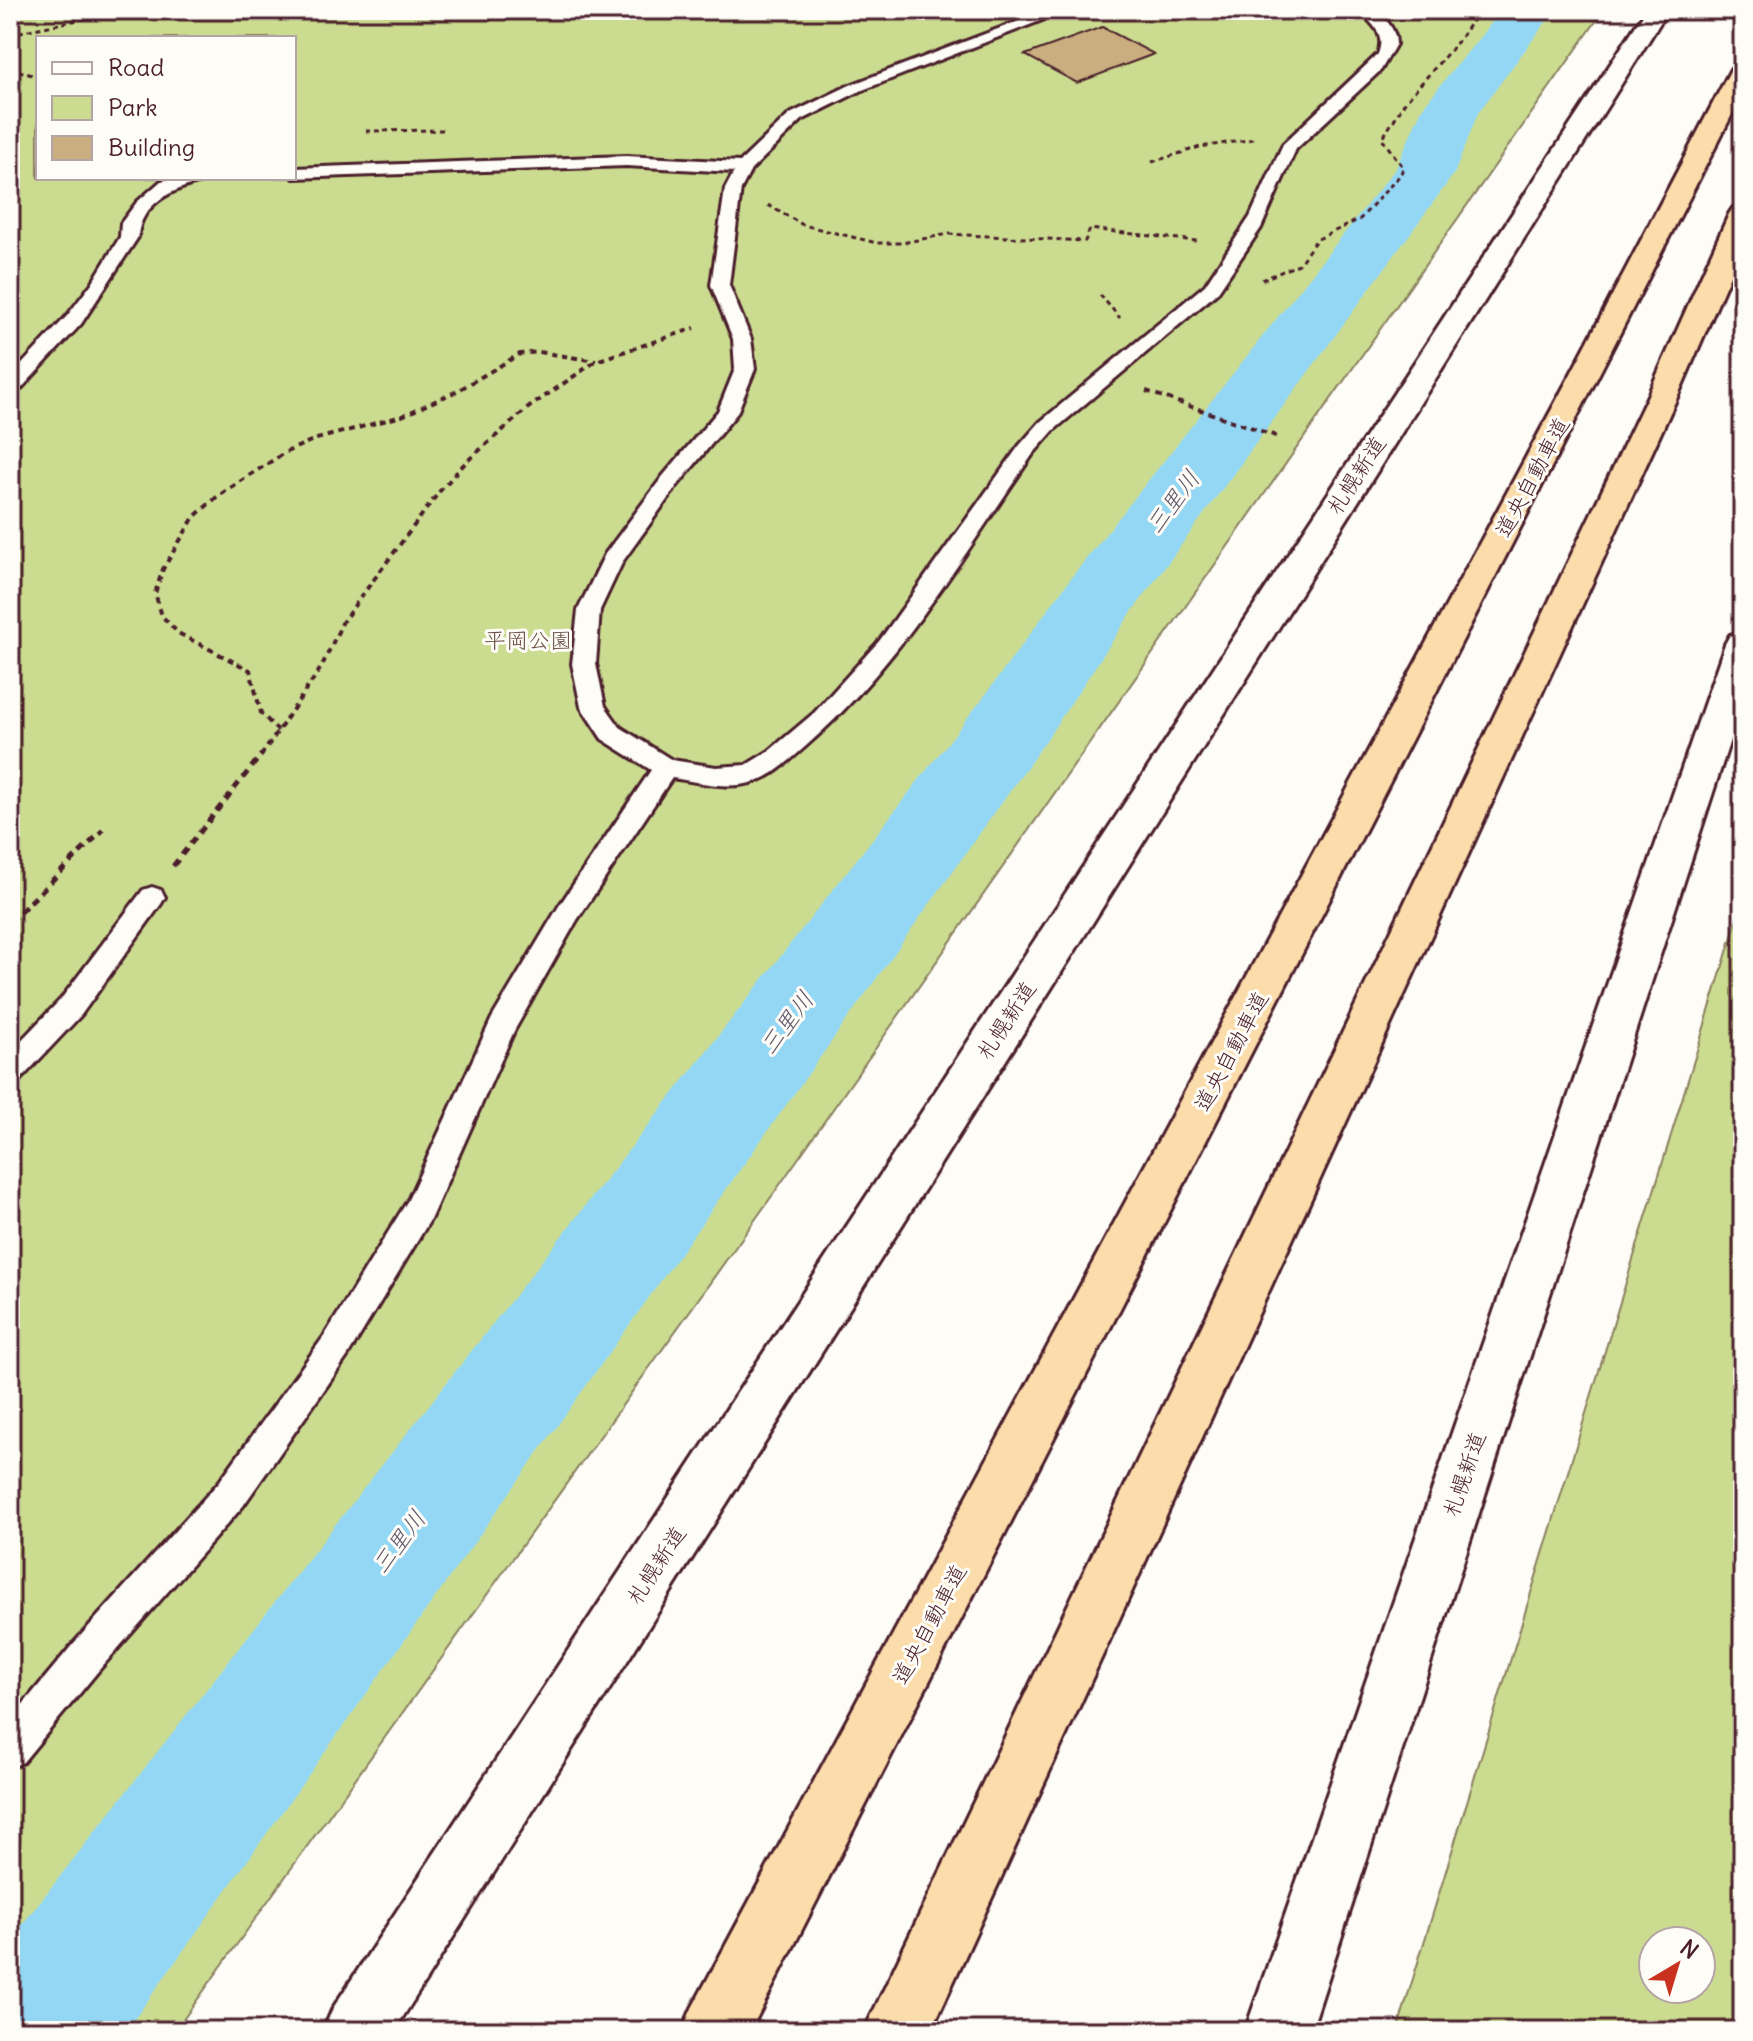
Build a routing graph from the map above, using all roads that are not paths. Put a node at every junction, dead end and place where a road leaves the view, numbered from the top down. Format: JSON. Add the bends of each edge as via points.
{"nodes":[{"id":1,"x":1061,"y":10,"type":"edge"},
{"id":2,"x":1366,"y":10,"type":"edge"},
{"id":3,"x":1657,"y":10,"type":"edge"},
{"id":4,"x":1743,"y":69,"type":"edge"},
{"id":5,"x":296,"y":173,"type":"edge"},
{"id":6,"x":740,"y":174,"type":"junction"},
{"id":7,"x":187,"y":180,"type":"edge"},
{"id":8,"x":1743,"y":214,"type":"edge"},
{"id":9,"x":10,"y":389,"type":"edge"},
{"id":10,"x":1743,"y":644,"type":"edge"},
{"id":11,"x":666,"y":768,"type":"junction"},
{"id":12,"x":152,"y":897,"type":"road end"},
{"id":13,"x":10,"y":1071,"type":"edge"},
{"id":14,"x":10,"y":1749,"type":"edge"},
{"id":15,"x":356,"y":2031,"type":"edge"},
{"id":16,"x":715,"y":2031,"type":"edge"},
{"id":17,"x":897,"y":2031,"type":"edge"},
{"id":18,"x":1278,"y":2031,"type":"edge"}],
"edges":[{"from":1,"to":6,"type":"lane","via":[[855,88],[796,117]]},
{"from":2,"to":11,"type":"lane","via":[[1385,27],[1390,43],[1382,61],[1295,139],[1278,164],[1265,204],[1211,289],[1026,450],[888,646],[811,729],[751,774],[716,776]]},
{"from":3,"to":15,"type":"street","name":"札幌新道"},
{"from":4,"to":16,"type":"highway","name":"道央自動車道"},
{"from":5,"to":6,"type":"lane","via":[[612,161],[713,163]]},
{"from":6,"to":11,"type":"lane","via":[[720,285],[742,339],[745,369],[727,413],[613,559],[589,610],[584,664],[593,707],[611,733]]},
{"from":7,"to":9,"type":"lane","via":[[167,185],[143,206],[130,223],[129,237],[74,320]]},
{"from":8,"to":17,"type":"highway"},
{"from":10,"to":18,"type":"street","name":"札幌新道"},
{"from":11,"to":14,"type":"lane","via":[[568,913],[502,1026],[419,1210],[336,1346],[231,1494]]},
{"from":12,"to":13,"type":"lane","via":[[71,1007]]}]}
